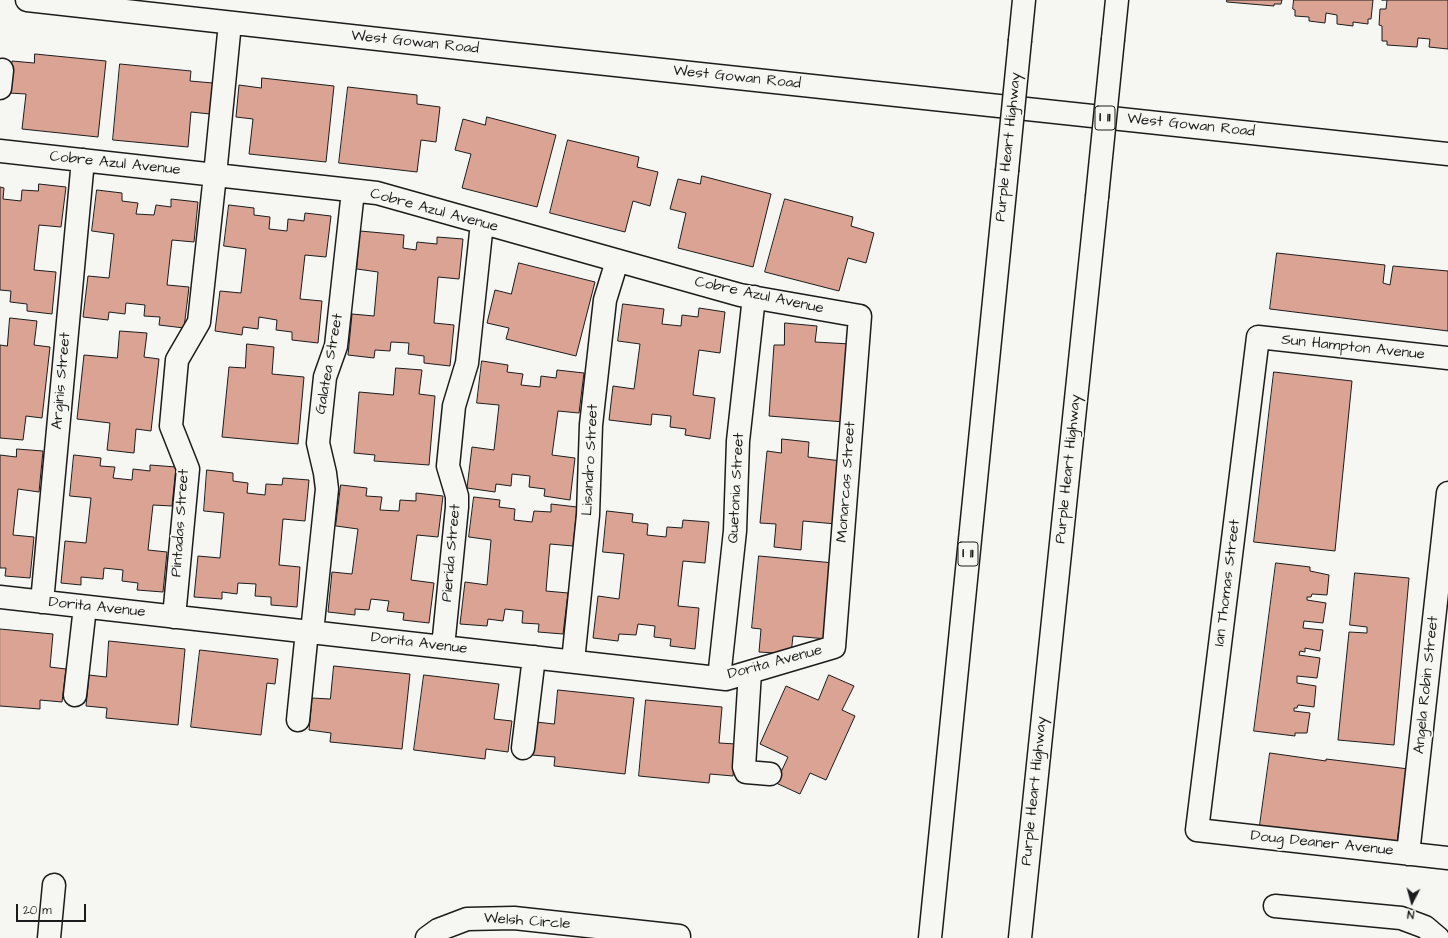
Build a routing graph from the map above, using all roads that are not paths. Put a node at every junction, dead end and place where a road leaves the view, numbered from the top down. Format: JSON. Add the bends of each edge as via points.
{"nodes":[{"id":1,"x":27,"y":0,"type":"edge"},
{"id":2,"x":1024,"y":0,"type":"edge"},
{"id":3,"x":1116,"y":0,"type":"edge"},
{"id":4,"x":230,"y":23,"type":"junction"},
{"id":5,"x":0,"y":151,"type":"edge"},
{"id":6,"x":1448,"y":154,"type":"edge"},
{"id":7,"x":83,"y":160,"type":"junction"},
{"id":8,"x":215,"y":175,"type":"junction"},
{"id":9,"x":353,"y":191,"type":"junction"},
{"id":10,"x":482,"y":223,"type":"junction"},
{"id":11,"x":617,"y":261,"type":"junction"},
{"id":12,"x":754,"y":297,"type":"junction"},
{"id":13,"x":860,"y":316,"type":"joint"},
{"id":14,"x":1258,"y":337,"type":"joint"},
{"id":15,"x":1448,"y":358,"type":"edge"},
{"id":16,"x":1448,"y":493,"type":"edge"},
{"id":17,"x":0,"y":597,"type":"edge"},
{"id":18,"x":42,"y":602,"type":"junction"},
{"id":19,"x":85,"y":606,"type":"junction"},
{"id":20,"x":174,"y":617,"type":"junction"},
{"id":21,"x":309,"y":632,"type":"junction"},
{"id":22,"x":443,"y":647,"type":"junction"},
{"id":23,"x":834,"y":647,"type":"joint"},
{"id":24,"x":534,"y":657,"type":"junction"},
{"id":25,"x":572,"y":661,"type":"junction"},
{"id":26,"x":750,"y":672,"type":"junction"},
{"id":27,"x":719,"y":678,"type":"junction"},
{"id":28,"x":75,"y":696,"type":"dead end"},
{"id":29,"x":298,"y":720,"type":"dead end"},
{"id":30,"x":523,"y":748,"type":"dead end"},
{"id":31,"x":770,"y":774,"type":"dead end"},
{"id":32,"x":1197,"y":830,"type":"joint"},
{"id":33,"x":1408,"y":854,"type":"junction"},
{"id":34,"x":1448,"y":858,"type":"edge"},
{"id":35,"x":54,"y":885,"type":"dead end"},
{"id":36,"x":1275,"y":906,"type":"dead end"},
{"id":37,"x":679,"y":936,"type":"dead end"},
{"id":38,"x":49,"y":938,"type":"edge"},
{"id":39,"x":427,"y":938,"type":"edge"},
{"id":40,"x":930,"y":938,"type":"edge"},
{"id":41,"x":1020,"y":938,"type":"edge"},
{"id":42,"x":1438,"y":938,"type":"edge"}],
"edges":[{"from":1,"to":4,"type":"main road","name":"West Gowan Road"},
{"from":2,"to":40,"type":"main road","name":"Purple Heart Highway","number":"I 11","bridge":true},
{"from":3,"to":41,"type":"main road","name":"Purple Heart Highway","number":"I 11","bridge":true},
{"from":4,"to":6,"type":"main road","name":"West Gowan Road"},
{"from":4,"to":8,"type":"main road","name":"Pintadas Street"},
{"from":5,"to":7,"type":"main road","name":"Cobre Azul Avenue"},
{"from":7,"to":8,"type":"main road","name":"Cobre Azul Avenue"},
{"from":7,"to":18,"type":"main road","name":"Arginis Street"},
{"from":8,"to":9,"type":"main road","name":"Cobre Azul Avenue"},
{"from":8,"to":20,"type":"main road","name":"Pintadas Street","via":[[198,322],[177,360],[171,426],[188,468]]},
{"from":9,"to":10,"type":"main road","name":"Cobre Azul Avenue","via":[[377,193]]},
{"from":9,"to":21,"type":"main road","name":"Galatea Street","via":[[336,346],[325,377],[318,443],[327,489]]},
{"from":10,"to":11,"type":"main road","name":"Cobre Azul Avenue"},
{"from":10,"to":22,"type":"main road","name":"Pierida Street","via":[[467,363],[454,406],[448,466],[457,507]]},
{"from":11,"to":12,"type":"main road","name":"Cobre Azul Avenue"},
{"from":11,"to":25,"type":"main road","name":"Lisandro Street","via":[[605,300],[591,425],[588,515]]},
{"from":12,"to":13,"type":"main road","name":"Cobre Azul Avenue"},
{"from":12,"to":27,"type":"main road","name":"Quetonia Street","via":[[738,441],[736,531]]},
{"from":13,"to":23,"type":"main road","name":"Monarcas Street"},
{"from":14,"to":15,"type":"main road","name":"Sun Hampton Avenue"},
{"from":14,"to":32,"type":"main road","name":"Ian Thomas Street"},
{"from":16,"to":33,"type":"main road","name":"Angela Robin Street"},
{"from":17,"to":18,"type":"main road","name":"Dorita Avenue"},
{"from":18,"to":19,"type":"main road","name":"Dorita Avenue"},
{"from":19,"to":20,"type":"main road","name":"Dorita Avenue"},
{"from":19,"to":28,"type":"main road"},
{"from":20,"to":21,"type":"main road","name":"Dorita Avenue"},
{"from":21,"to":22,"type":"main road","name":"Dorita Avenue"},
{"from":21,"to":29,"type":"main road","name":"Galatea Street"},
{"from":22,"to":24,"type":"main road","name":"Dorita Avenue"},
{"from":23,"to":26,"type":"main road","name":"Dorita Avenue"},
{"from":24,"to":25,"type":"main road","name":"Dorita Avenue"},
{"from":24,"to":30,"type":"main road"},
{"from":25,"to":27,"type":"main road","name":"Dorita Avenue"},
{"from":26,"to":27,"type":"main road","name":"Dorita Avenue","via":[[726,679]]},
{"from":26,"to":31,"type":"main road","via":[[744,766],[746,772]]},
{"from":32,"to":33,"type":"main road","name":"Doug Deaner Avenue"},
{"from":33,"to":34,"type":"main road","name":"Doug Deaner Avenue"},
{"from":35,"to":38,"type":"main road"},
{"from":36,"to":42,"type":"main road","via":[[1401,918],[1425,927]]},
{"from":37,"to":39,"type":"main road","name":"Welsh Circle","via":[[514,918],[467,919],[438,930]]}]}
